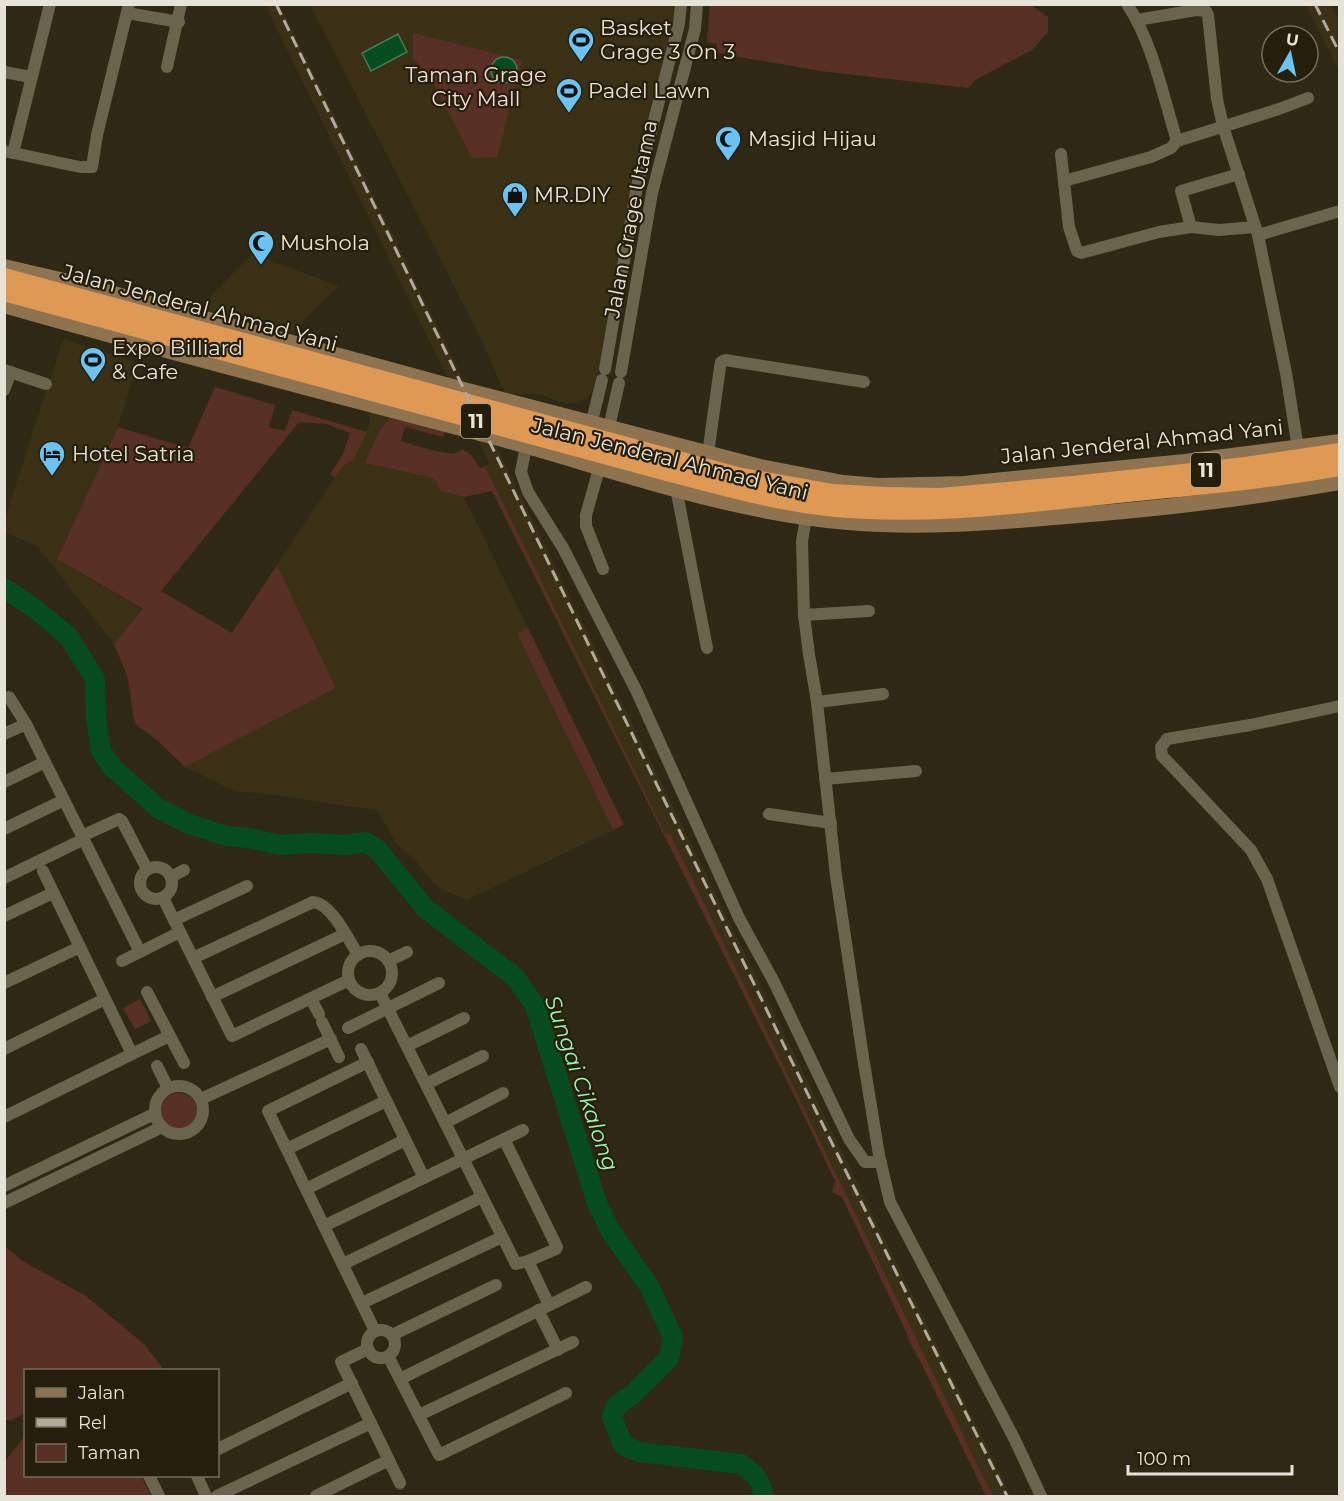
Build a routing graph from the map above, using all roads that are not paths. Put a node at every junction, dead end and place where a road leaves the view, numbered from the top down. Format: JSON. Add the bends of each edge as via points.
{"nodes":[{"id":1,"x":50,"y":4,"type":"edge"},
{"id":2,"x":181,"y":4,"type":"edge"},
{"id":3,"x":681,"y":4,"type":"edge"},
{"id":4,"x":697,"y":4,"type":"edge"},
{"id":5,"x":1127,"y":4,"type":"edge"},
{"id":6,"x":128,"y":9,"type":"edge"},
{"id":7,"x":1137,"y":20,"type":"junction"},
{"id":8,"x":179,"y":22,"type":"junction"},
{"id":9,"x":167,"y":67,"type":"dead end"},
{"id":10,"x":4,"y":72,"type":"edge"},
{"id":11,"x":31,"y":77,"type":"junction"},
{"id":12,"x":1308,"y":98,"type":"dead end"},
{"id":13,"x":1223,"y":126,"type":"junction"},
{"id":14,"x":1177,"y":141,"type":"junction"},
{"id":15,"x":9,"y":152,"type":"edge"},
{"id":16,"x":1061,"y":154,"type":"dead end"},
{"id":17,"x":1239,"y":174,"type":"junction"},
{"id":18,"x":1064,"y":181,"type":"junction"},
{"id":19,"x":1340,"y":211,"type":"edge"},
{"id":20,"x":1191,"y":227,"type":"junction"},
{"id":21,"x":1256,"y":231,"type":"junction"},
{"id":22,"x":625,"y":258,"type":"junction"},
{"id":23,"x":641,"y":260,"type":"junction"},
{"id":24,"x":8,"y":286,"type":"edge"},
{"id":25,"x":364,"y":363,"type":"junction"},
{"id":26,"x":605,"y":370,"type":"junction"},
{"id":27,"x":8,"y":371,"type":"edge"},
{"id":28,"x":621,"y":373,"type":"junction"},
{"id":29,"x":864,"y":382,"type":"dead end"},
{"id":30,"x":46,"y":384,"type":"dead end"},
{"id":31,"x":4,"y":390,"type":"edge"},
{"id":32,"x":354,"y":401,"type":"junction"},
{"id":33,"x":592,"y":423,"type":"junction"},
{"id":34,"x":609,"y":427,"type":"junction"},
{"id":35,"x":1340,"y":442,"type":"edge"},
{"id":36,"x":526,"y":446,"type":"junction"},
{"id":37,"x":1298,"y":448,"type":"junction"},
{"id":38,"x":1340,"y":452,"type":"edge"},
{"id":39,"x":708,"y":454,"type":"junction"},
{"id":40,"x":582,"y":462,"type":"junction"},
{"id":41,"x":1340,"y":466,"type":"edge"},
{"id":42,"x":600,"y":468,"type":"junction"},
{"id":43,"x":1340,"y":482,"type":"edge"},
{"id":44,"x":676,"y":488,"type":"junction"},
{"id":45,"x":977,"y":502,"type":"junction"},
{"id":46,"x":806,"y":518,"type":"junction"},
{"id":47,"x":603,"y":569,"type":"dead end"},
{"id":48,"x":869,"y":610,"type":"dead end"},
{"id":49,"x":804,"y":615,"type":"junction"},
{"id":50,"x":707,"y":648,"type":"dead end"},
{"id":51,"x":883,"y":694,"type":"dead end"},
{"id":52,"x":9,"y":697,"type":"dead end"},
{"id":53,"x":817,"y":702,"type":"junction"},
{"id":54,"x":1340,"y":706,"type":"edge"},
{"id":55,"x":26,"y":724,"type":"junction"},
{"id":56,"x":4,"y":735,"type":"edge"},
{"id":57,"x":45,"y":762,"type":"junction"},
{"id":58,"x":916,"y":771,"type":"dead end"},
{"id":59,"x":825,"y":779,"type":"junction"},
{"id":60,"x":4,"y":782,"type":"edge"},
{"id":61,"x":64,"y":800,"type":"junction"},
{"id":62,"x":770,"y":814,"type":"dead end"},
{"id":63,"x":831,"y":823,"type":"junction"},
{"id":64,"x":4,"y":829,"type":"edge"},
{"id":65,"x":83,"y":837,"type":"junction"},
{"id":66,"x":147,"y":869,"type":"junction"},
{"id":67,"x":184,"y":870,"type":"dead end"},
{"id":68,"x":43,"y":871,"type":"dead end"},
{"id":69,"x":171,"y":877,"type":"junction"},
{"id":70,"x":4,"y":878,"type":"edge"},
{"id":71,"x":247,"y":886,"type":"dead end"},
{"id":72,"x":53,"y":892,"type":"junction"},
{"id":73,"x":163,"y":898,"type":"junction"},
{"id":74,"x":4,"y":916,"type":"edge"},
{"id":75,"x":177,"y":926,"type":"junction"},
{"id":76,"x":345,"y":934,"type":"junction"},
{"id":77,"x":80,"y":947,"type":"junction"},
{"id":78,"x":140,"y":952,"type":"junction"},
{"id":79,"x":407,"y":952,"type":"dead end"},
{"id":80,"x":358,"y":955,"type":"junction"},
{"id":81,"x":193,"y":958,"type":"junction"},
{"id":82,"x":122,"y":961,"type":"dead end"},
{"id":83,"x":388,"y":961,"type":"junction"},
{"id":84,"x":349,"y":980,"type":"junction"},
{"id":85,"x":4,"y":983,"type":"edge"},
{"id":86,"x":439,"y":983,"type":"dead end"},
{"id":87,"x":147,"y":992,"type":"dead end"},
{"id":88,"x":380,"y":993,"type":"junction"},
{"id":89,"x":212,"y":997,"type":"junction"},
{"id":90,"x":105,"y":999,"type":"junction"},
{"id":91,"x":311,"y":999,"type":"junction"},
{"id":92,"x":387,"y":1008,"type":"junction"},
{"id":93,"x":464,"y":1018,"type":"dead end"},
{"id":94,"x":348,"y":1028,"type":"dead end"},
{"id":95,"x":169,"y":1036,"type":"junction"},
{"id":96,"x":331,"y":1039,"type":"junction"},
{"id":97,"x":407,"y":1046,"type":"junction"},
{"id":98,"x":147,"y":1047,"type":"junction"},
{"id":99,"x":4,"y":1049,"type":"edge"},
{"id":100,"x":361,"y":1049,"type":"dead end"},
{"id":101,"x":132,"y":1054,"type":"junction"},
{"id":102,"x":483,"y":1056,"type":"dead end"},
{"id":103,"x":368,"y":1062,"type":"junction"},
{"id":104,"x":184,"y":1063,"type":"dead end"},
{"id":105,"x":343,"y":1064,"type":"junction"},
{"id":106,"x":426,"y":1084,"type":"junction"},
{"id":107,"x":1340,"y":1087,"type":"edge"},
{"id":108,"x":168,"y":1088,"type":"junction"},
{"id":109,"x":503,"y":1093,"type":"dead end"},
{"id":110,"x":201,"y":1099,"type":"junction"},
{"id":111,"x":386,"y":1101,"type":"junction"},
{"id":112,"x":154,"y":1114,"type":"junction"},
{"id":113,"x":4,"y":1117,"type":"edge"},
{"id":114,"x":445,"y":1123,"type":"junction"},
{"id":115,"x":162,"y":1127,"type":"junction"},
{"id":116,"x":523,"y":1130,"type":"dead end"},
{"id":117,"x":504,"y":1139,"type":"junction"},
{"id":118,"x":405,"y":1140,"type":"junction"},
{"id":119,"x":287,"y":1149,"type":"junction"},
{"id":120,"x":463,"y":1159,"type":"junction"},
{"id":121,"x":881,"y":1162,"type":"junction"},
{"id":122,"x":424,"y":1178,"type":"junction"},
{"id":123,"x":4,"y":1186,"type":"edge"},
{"id":124,"x":306,"y":1189,"type":"junction"},
{"id":125,"x":482,"y":1197,"type":"junction"},
{"id":126,"x":4,"y":1203,"type":"edge"},
{"id":127,"x":324,"y":1226,"type":"junction"},
{"id":128,"x":502,"y":1237,"type":"junction"},
{"id":129,"x":528,"y":1262,"type":"junction"},
{"id":130,"x":343,"y":1264,"type":"junction"},
{"id":131,"x":496,"y":1285,"type":"dead end"},
{"id":132,"x":586,"y":1287,"type":"dead end"},
{"id":133,"x":362,"y":1303,"type":"junction"},
{"id":134,"x":544,"y":1308,"type":"junction"},
{"id":135,"x":375,"y":1331,"type":"junction"},
{"id":136,"x":392,"y":1335,"type":"junction"},
{"id":137,"x":573,"y":1342,"type":"dead end"},
{"id":138,"x":368,"y":1349,"type":"junction"},
{"id":139,"x":558,"y":1350,"type":"junction"},
{"id":140,"x":388,"y":1356,"type":"junction"},
{"id":141,"x":400,"y":1379,"type":"junction"},
{"id":142,"x":352,"y":1383,"type":"junction"},
{"id":143,"x":566,"y":1393,"type":"dead end"},
{"id":144,"x":419,"y":1415,"type":"junction"},
{"id":145,"x":371,"y":1423,"type":"junction"},
{"id":146,"x":219,"y":1449,"type":"edge"},
{"id":147,"x":389,"y":1460,"type":"junction"},
{"id":148,"x":197,"y":1477,"type":"edge"},
{"id":149,"x":150,"y":1479,"type":"edge"},
{"id":150,"x":400,"y":1484,"type":"dead end"},
{"id":151,"x":159,"y":1497,"type":"edge"},
{"id":152,"x":206,"y":1497,"type":"edge"},
{"id":153,"x":217,"y":1497,"type":"edge"},
{"id":154,"x":316,"y":1497,"type":"edge"},
{"id":155,"x":1041,"y":1497,"type":"edge"}],
"edges":[{"from":1,"to":11,"type":"street"},
{"from":2,"to":8,"type":"street"},
{"from":3,"to":22,"type":"street","name":"Jalan Grage Utama","via":[[637,186]]},
{"from":4,"to":23,"type":"street","name":"Jalan Grage Utama","via":[[695,29],[652,193]]},
{"from":5,"to":7,"type":"street"},
{"from":6,"to":8,"type":"street"},
{"from":6,"to":15,"type":"street","via":[[92,167]]},
{"from":7,"to":13,"type":"street","via":[[1206,11]]},
{"from":7,"to":14,"type":"street"},
{"from":8,"to":9,"type":"street"},
{"from":10,"to":11,"type":"street"},
{"from":11,"to":15,"type":"street"},
{"from":12,"to":13,"type":"street"},
{"from":13,"to":14,"type":"street"},
{"from":13,"to":17,"type":"street"},
{"from":14,"to":18,"type":"street","via":[[1151,157]]},
{"from":16,"to":18,"type":"street"},
{"from":17,"to":20,"type":"street","via":[[1181,191]]},
{"from":17,"to":21,"type":"street"},
{"from":18,"to":20,"type":"street","via":[[1069,226],[1081,253]]},
{"from":19,"to":21,"type":"street"},
{"from":20,"to":21,"type":"street"},
{"from":21,"to":37,"type":"street"},
{"from":22,"to":23,"type":"street"},
{"from":22,"to":26,"type":"street","name":"Jalan Grage Utama"},
{"from":23,"to":28,"type":"street","name":"Jalan Grage Utama"},
{"from":24,"to":25,"type":"street","name":"Jalan Jenderal Ahmad Yani","via":[[73,283]]},
{"from":24,"to":32,"type":"street","name":"Jalan Jenderal Ahmad Yani"},
{"from":24,"to":45,"type":"highway","name":"Jalan Jenderal Ahmad Yani","number":"11","via":[[633,463],[776,499],[882,511]]},
{"from":25,"to":32,"type":"street","via":[[375,371],[376,385],[372,395]]},
{"from":25,"to":33,"type":"street","name":"Jalan Jenderal Ahmad Yani"},
{"from":26,"to":28,"type":"street"},
{"from":26,"to":33,"type":"street","name":"Jalan Grage Utama"},
{"from":27,"to":30,"type":"street"},
{"from":27,"to":31,"type":"street"},
{"from":28,"to":34,"type":"street","name":"Jalan Grage Utama"},
{"from":29,"to":39,"type":"street","via":[[724,360]]},
{"from":32,"to":36,"type":"street","name":"Jalan Jenderal Ahmad Yani"},
{"from":33,"to":34,"type":"street","name":"Jalan Jenderal Ahmad Yani"},
{"from":33,"to":40,"type":"street","name":"Jalan Grage Utama"},
{"from":34,"to":39,"type":"street","name":"Jalan Jenderal Ahmad Yani"},
{"from":34,"to":42,"type":"street","name":"Jalan Grage Utama"},
{"from":35,"to":37,"type":"street","name":"Jalan Jenderal Ahmad Yani"},
{"from":36,"to":40,"type":"street","name":"Jalan Jenderal Ahmad Yani"},
{"from":36,"to":121,"type":"street","via":[[521,472],[528,492],[563,548],[636,690],[739,918],[849,1138],[865,1162]]},
{"from":37,"to":39,"type":"street","name":"Jalan Jenderal Ahmad Yani","via":[[939,486],[843,483]]},
{"from":38,"to":45,"type":"highway","name":"Jalan Jenderal Ahmad Yani","number":"11"},
{"from":40,"to":42,"type":"street","name":"Jalan Jenderal Ahmad Yani"},
{"from":41,"to":45,"type":"highway","name":"Jalan Jenderal Ahmad Yani","number":"11","via":[[1239,482]]},
{"from":42,"to":44,"type":"street","name":"Jalan Jenderal Ahmad Yani"},
{"from":42,"to":47,"type":"street","name":"Jalan Grage Utama","via":[[586,526]]},
{"from":43,"to":46,"type":"street","name":"Jalan Jenderal Ahmad Yani","via":[[1131,511],[971,524],[882,525]]},
{"from":44,"to":46,"type":"street","name":"Jalan Jenderal Ahmad Yani"},
{"from":44,"to":50,"type":"street"},
{"from":46,"to":49,"type":"street","via":[[802,541]]},
{"from":48,"to":49,"type":"street"},
{"from":49,"to":53,"type":"street"},
{"from":51,"to":53,"type":"street"},
{"from":52,"to":55,"type":"street"},
{"from":53,"to":59,"type":"street"},
{"from":54,"to":107,"type":"street","via":[[1167,740],[1161,747],[1162,756],[1251,850],[1267,879]]},
{"from":55,"to":56,"type":"street"},
{"from":55,"to":57,"type":"street"},
{"from":57,"to":60,"type":"street"},
{"from":57,"to":61,"type":"street"},
{"from":58,"to":59,"type":"street"},
{"from":59,"to":63,"type":"street"},
{"from":61,"to":64,"type":"street"},
{"from":61,"to":65,"type":"street"},
{"from":62,"to":63,"type":"street"},
{"from":63,"to":121,"type":"street"},
{"from":65,"to":66,"type":"street","via":[[118,819],[122,821]]},
{"from":65,"to":70,"type":"street"},
{"from":65,"to":78,"type":"street"},
{"from":66,"to":69,"type":"street","via":[[159,867]]},
{"from":66,"to":73,"type":"street","via":[[140,878],[142,892],[151,899]]},
{"from":67,"to":69,"type":"street"},
{"from":68,"to":72,"type":"street"},
{"from":69,"to":73,"type":"street","via":[[171,889]]},
{"from":71,"to":75,"type":"street"},
{"from":72,"to":74,"type":"street"},
{"from":72,"to":77,"type":"street"},
{"from":73,"to":75,"type":"street"},
{"from":75,"to":78,"type":"street"},
{"from":75,"to":81,"type":"street"},
{"from":76,"to":80,"type":"street"},
{"from":76,"to":81,"type":"street","via":[[327,908],[313,902]]},
{"from":76,"to":89,"type":"street"},
{"from":77,"to":85,"type":"street"},
{"from":77,"to":90,"type":"street"},
{"from":78,"to":82,"type":"street"},
{"from":79,"to":83,"type":"street"},
{"from":80,"to":83,"type":"street","via":[[376,952]]},
{"from":80,"to":84,"type":"street","via":[[349,968]]},
{"from":81,"to":89,"type":"street"},
{"from":83,"to":88,"type":"street","via":[[391,980]]},
{"from":84,"to":88,"type":"street","via":[[364,994]]},
{"from":84,"to":91,"type":"street"},
{"from":86,"to":92,"type":"street"},
{"from":87,"to":95,"type":"street"},
{"from":88,"to":92,"type":"street"},
{"from":89,"to":91,"type":"street","via":[[232,1036]]},
{"from":90,"to":99,"type":"street"},
{"from":90,"to":101,"type":"street"},
{"from":91,"to":96,"type":"street"},
{"from":92,"to":94,"type":"street"},
{"from":92,"to":97,"type":"street"},
{"from":93,"to":97,"type":"street"},
{"from":95,"to":98,"type":"street"},
{"from":95,"to":104,"type":"street"},
{"from":96,"to":105,"type":"street"},
{"from":96,"to":110,"type":"street"},
{"from":97,"to":106,"type":"street"},
{"from":98,"to":101,"type":"street"},
{"from":98,"to":108,"type":"street"},
{"from":100,"to":103,"type":"street"},
{"from":101,"to":113,"type":"street"},
{"from":102,"to":106,"type":"street"},
{"from":103,"to":105,"type":"street"},
{"from":103,"to":111,"type":"street"},
{"from":105,"to":119,"type":"street","via":[[268,1111]]},
{"from":106,"to":114,"type":"street"},
{"from":108,"to":110,"type":"street","via":[[183,1085]]},
{"from":108,"to":112,"type":"street","via":[[157,1098]]},
{"from":109,"to":114,"type":"street"},
{"from":110,"to":115,"type":"street","via":[[203,1116],[193,1129],[177,1134]]},
{"from":111,"to":118,"type":"street"},
{"from":111,"to":119,"type":"street"},
{"from":112,"to":115,"type":"street"},
{"from":112,"to":123,"type":"street"},
{"from":114,"to":120,"type":"street"},
{"from":115,"to":126,"type":"street"},
{"from":116,"to":117,"type":"street"},
{"from":117,"to":120,"type":"street"},
{"from":117,"to":129,"type":"street","via":[[557,1247]]},
{"from":118,"to":122,"type":"street"},
{"from":118,"to":124,"type":"street"},
{"from":119,"to":124,"type":"street"},
{"from":120,"to":122,"type":"street"},
{"from":120,"to":125,"type":"street"},
{"from":121,"to":155,"type":"street","via":[[894,1213],[1015,1440]]},
{"from":122,"to":127,"type":"street"},
{"from":124,"to":127,"type":"street"},
{"from":125,"to":128,"type":"street"},
{"from":125,"to":130,"type":"street"},
{"from":127,"to":130,"type":"street"},
{"from":128,"to":129,"type":"street","via":[[516,1264]]},
{"from":128,"to":133,"type":"street"},
{"from":129,"to":134,"type":"street"},
{"from":130,"to":133,"type":"street"},
{"from":131,"to":136,"type":"street"},
{"from":132,"to":134,"type":"street"},
{"from":133,"to":135,"type":"street"},
{"from":134,"to":139,"type":"street"},
{"from":134,"to":141,"type":"street"},
{"from":135,"to":136,"type":"street","via":[[384,1330]]},
{"from":135,"to":138,"type":"street","via":[[368,1338]]},
{"from":136,"to":140,"type":"street","via":[[395,1346]]},
{"from":137,"to":139,"type":"street"},
{"from":138,"to":140,"type":"street","via":[[376,1357]]},
{"from":138,"to":142,"type":"street","via":[[341,1362]]},
{"from":139,"to":144,"type":"street"},
{"from":140,"to":141,"type":"street"},
{"from":141,"to":144,"type":"street"},
{"from":142,"to":145,"type":"street"},
{"from":142,"to":146,"type":"street"},
{"from":143,"to":144,"type":"street","via":[[441,1455]]},
{"from":145,"to":147,"type":"street"},
{"from":145,"to":153,"type":"street"},
{"from":147,"to":150,"type":"street"},
{"from":147,"to":154,"type":"street"},
{"from":148,"to":152,"type":"street"},
{"from":149,"to":151,"type":"street"}]}
